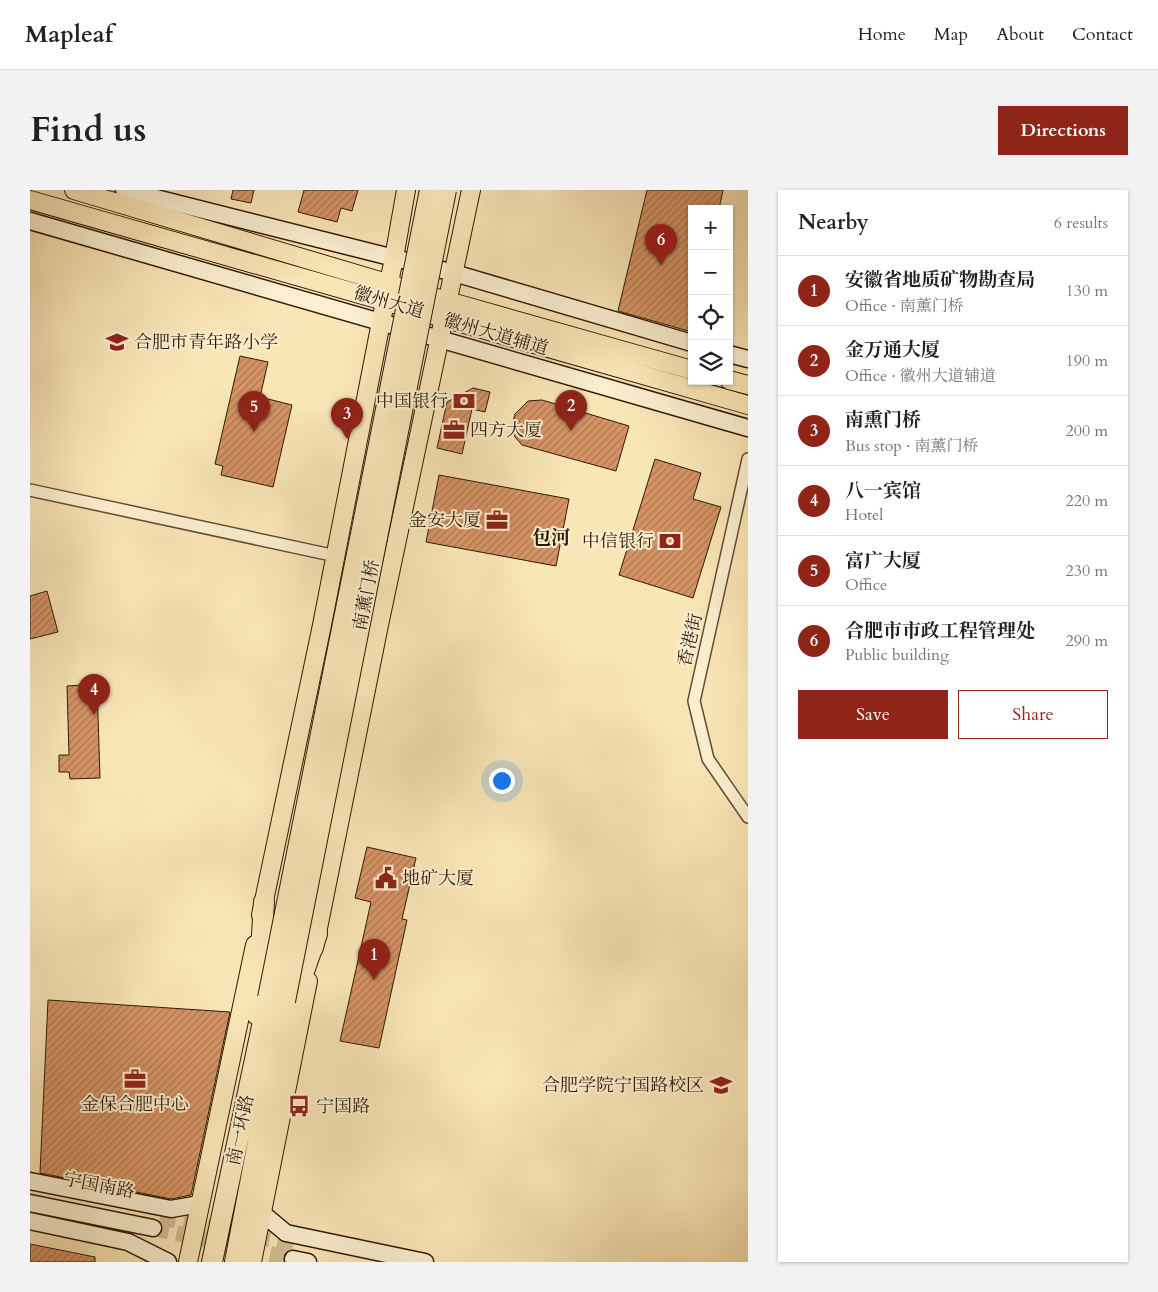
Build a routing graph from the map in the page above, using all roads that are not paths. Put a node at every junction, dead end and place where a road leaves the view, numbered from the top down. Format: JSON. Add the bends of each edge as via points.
{"nodes":[{"id":1,"x":74,"y":190,"type":"edge"},
{"id":2,"x":124,"y":190,"type":"edge"},
{"id":3,"x":406,"y":190,"type":"edge"},
{"id":4,"x":430,"y":190,"type":"edge"},
{"id":5,"x":446,"y":190,"type":"edge"},
{"id":6,"x":471,"y":190,"type":"edge"},
{"id":7,"x":30,"y":200,"type":"edge"},
{"id":8,"x":30,"y":221,"type":"edge"},
{"id":9,"x":394,"y":258,"type":"junction"},
{"id":10,"x":454,"y":273,"type":"junction"},
{"id":11,"x":389,"y":284,"type":"junction"},
{"id":12,"x":385,"y":301,"type":"junction"},
{"id":13,"x":448,"y":301,"type":"junction"},
{"id":14,"x":444,"y":318,"type":"junction"},
{"id":15,"x":381,"y":322,"type":"junction"},
{"id":16,"x":439,"y":338,"type":"junction"},
{"id":17,"x":688,"y":342,"type":"edge"},
{"id":18,"x":733,"y":355,"type":"edge"},
{"id":19,"x":748,"y":359,"type":"edge"},
{"id":20,"x":688,"y":369,"type":"edge"},
{"id":21,"x":733,"y":381,"type":"edge"},
{"id":22,"x":748,"y":385,"type":"edge"},
{"id":23,"x":748,"y":405,"type":"edge"},
{"id":24,"x":748,"y":428,"type":"edge"},
{"id":25,"x":748,"y":459,"type":"edge"},
{"id":26,"x":30,"y":490,"type":"edge"},
{"id":27,"x":336,"y":556,"type":"junction"},
{"id":28,"x":748,"y":817,"type":"edge"},
{"id":29,"x":264,"y":902,"type":"junction"},
{"id":30,"x":317,"y":934,"type":"junction"},
{"id":31,"x":277,"y":999,"type":"junction"},
{"id":32,"x":274,"y":1056,"type":"junction"},
{"id":33,"x":254,"y":1068,"type":"junction"},
{"id":34,"x":30,"y":1181,"type":"edge"},
{"id":35,"x":30,"y":1192,"type":"edge"},
{"id":36,"x":30,"y":1203,"type":"edge"},
{"id":37,"x":200,"y":1204,"type":"junction"},
{"id":38,"x":262,"y":1213,"type":"junction"},
{"id":39,"x":30,"y":1221,"type":"edge"},
{"id":40,"x":299,"y":1255,"type":"tunnel mouth"},
{"id":41,"x":168,"y":1262,"type":"edge"},
{"id":42,"x":188,"y":1262,"type":"edge"},
{"id":43,"x":212,"y":1262,"type":"edge"},
{"id":44,"x":235,"y":1262,"type":"edge"},
{"id":45,"x":252,"y":1262,"type":"edge"},
{"id":46,"x":375,"y":1262,"type":"edge"},
{"id":47,"x":425,"y":1262,"type":"edge"}],
"edges":[{"from":1,"to":11,"type":"main road","name":"徽州大道"},
{"from":2,"to":9,"type":"street"},
{"from":3,"to":9,"type":"main road"},
{"from":4,"to":31,"type":"highway","name":"南薰门桥","bridge":true},
{"from":5,"to":31,"type":"highway","name":"南薰门桥","bridge":true},
{"from":6,"to":10,"type":"main road"},
{"from":7,"to":12,"type":"main road","name":"徽州大道"},
{"from":8,"to":15,"type":"street","name":"徽州大道辅道"},
{"from":9,"to":10,"type":"street"},
{"from":9,"to":11,"type":"main road"},
{"from":10,"to":13,"type":"main road"},
{"from":10,"to":17,"type":"street"},
{"from":11,"to":12,"type":"main road"},
{"from":11,"to":13,"type":"main road","name":"徽州大道"},
{"from":12,"to":14,"type":"main road","name":"徽州大道"},
{"from":12,"to":15,"type":"main road"},
{"from":13,"to":14,"type":"main road"},
{"from":13,"to":20,"type":"main road","name":"徽州大道"},
{"from":14,"to":16,"type":"main road"},
{"from":14,"to":23,"type":"main road","name":"徽州大道"},
{"from":15,"to":16,"type":"street","name":"徽州大道辅道"},
{"from":15,"to":27,"type":"main road"},
{"from":16,"to":24,"type":"street","name":"徽州大道辅道"},
{"from":16,"to":30,"type":"main road"},
{"from":18,"to":19,"type":"street"},
{"from":21,"to":22,"type":"main road"},
{"from":25,"to":28,"type":"street","name":"香港街","via":[[694,701],[708,759]]},
{"from":26,"to":27,"type":"street"},
{"from":27,"to":29,"type":"main road"},
{"from":29,"to":33,"type":"highway"},
{"from":29,"to":37,"type":"main road"},
{"from":30,"to":32,"type":"highway"},
{"from":30,"to":38,"type":"main road"},
{"from":31,"to":32,"type":"highway","name":"南一环路"},
{"from":31,"to":33,"type":"highway","name":"南一环路"},
{"from":32,"to":44,"type":"highway","name":"南一环路"},
{"from":33,"to":43,"type":"highway","name":"南一环路"},
{"from":34,"to":37,"type":"street","via":[[171,1209]]},
{"from":35,"to":36,"type":"street","name":"宁国南路","via":[[157,1223]]},
{"from":37,"to":42,"type":"main road"},
{"from":38,"to":45,"type":"main road"},
{"from":38,"to":47,"type":"street","via":[[286,1233]]},
{"from":39,"to":41,"type":"street","via":[[128,1242]]},
{"from":40,"to":46,"type":"street"}]}
